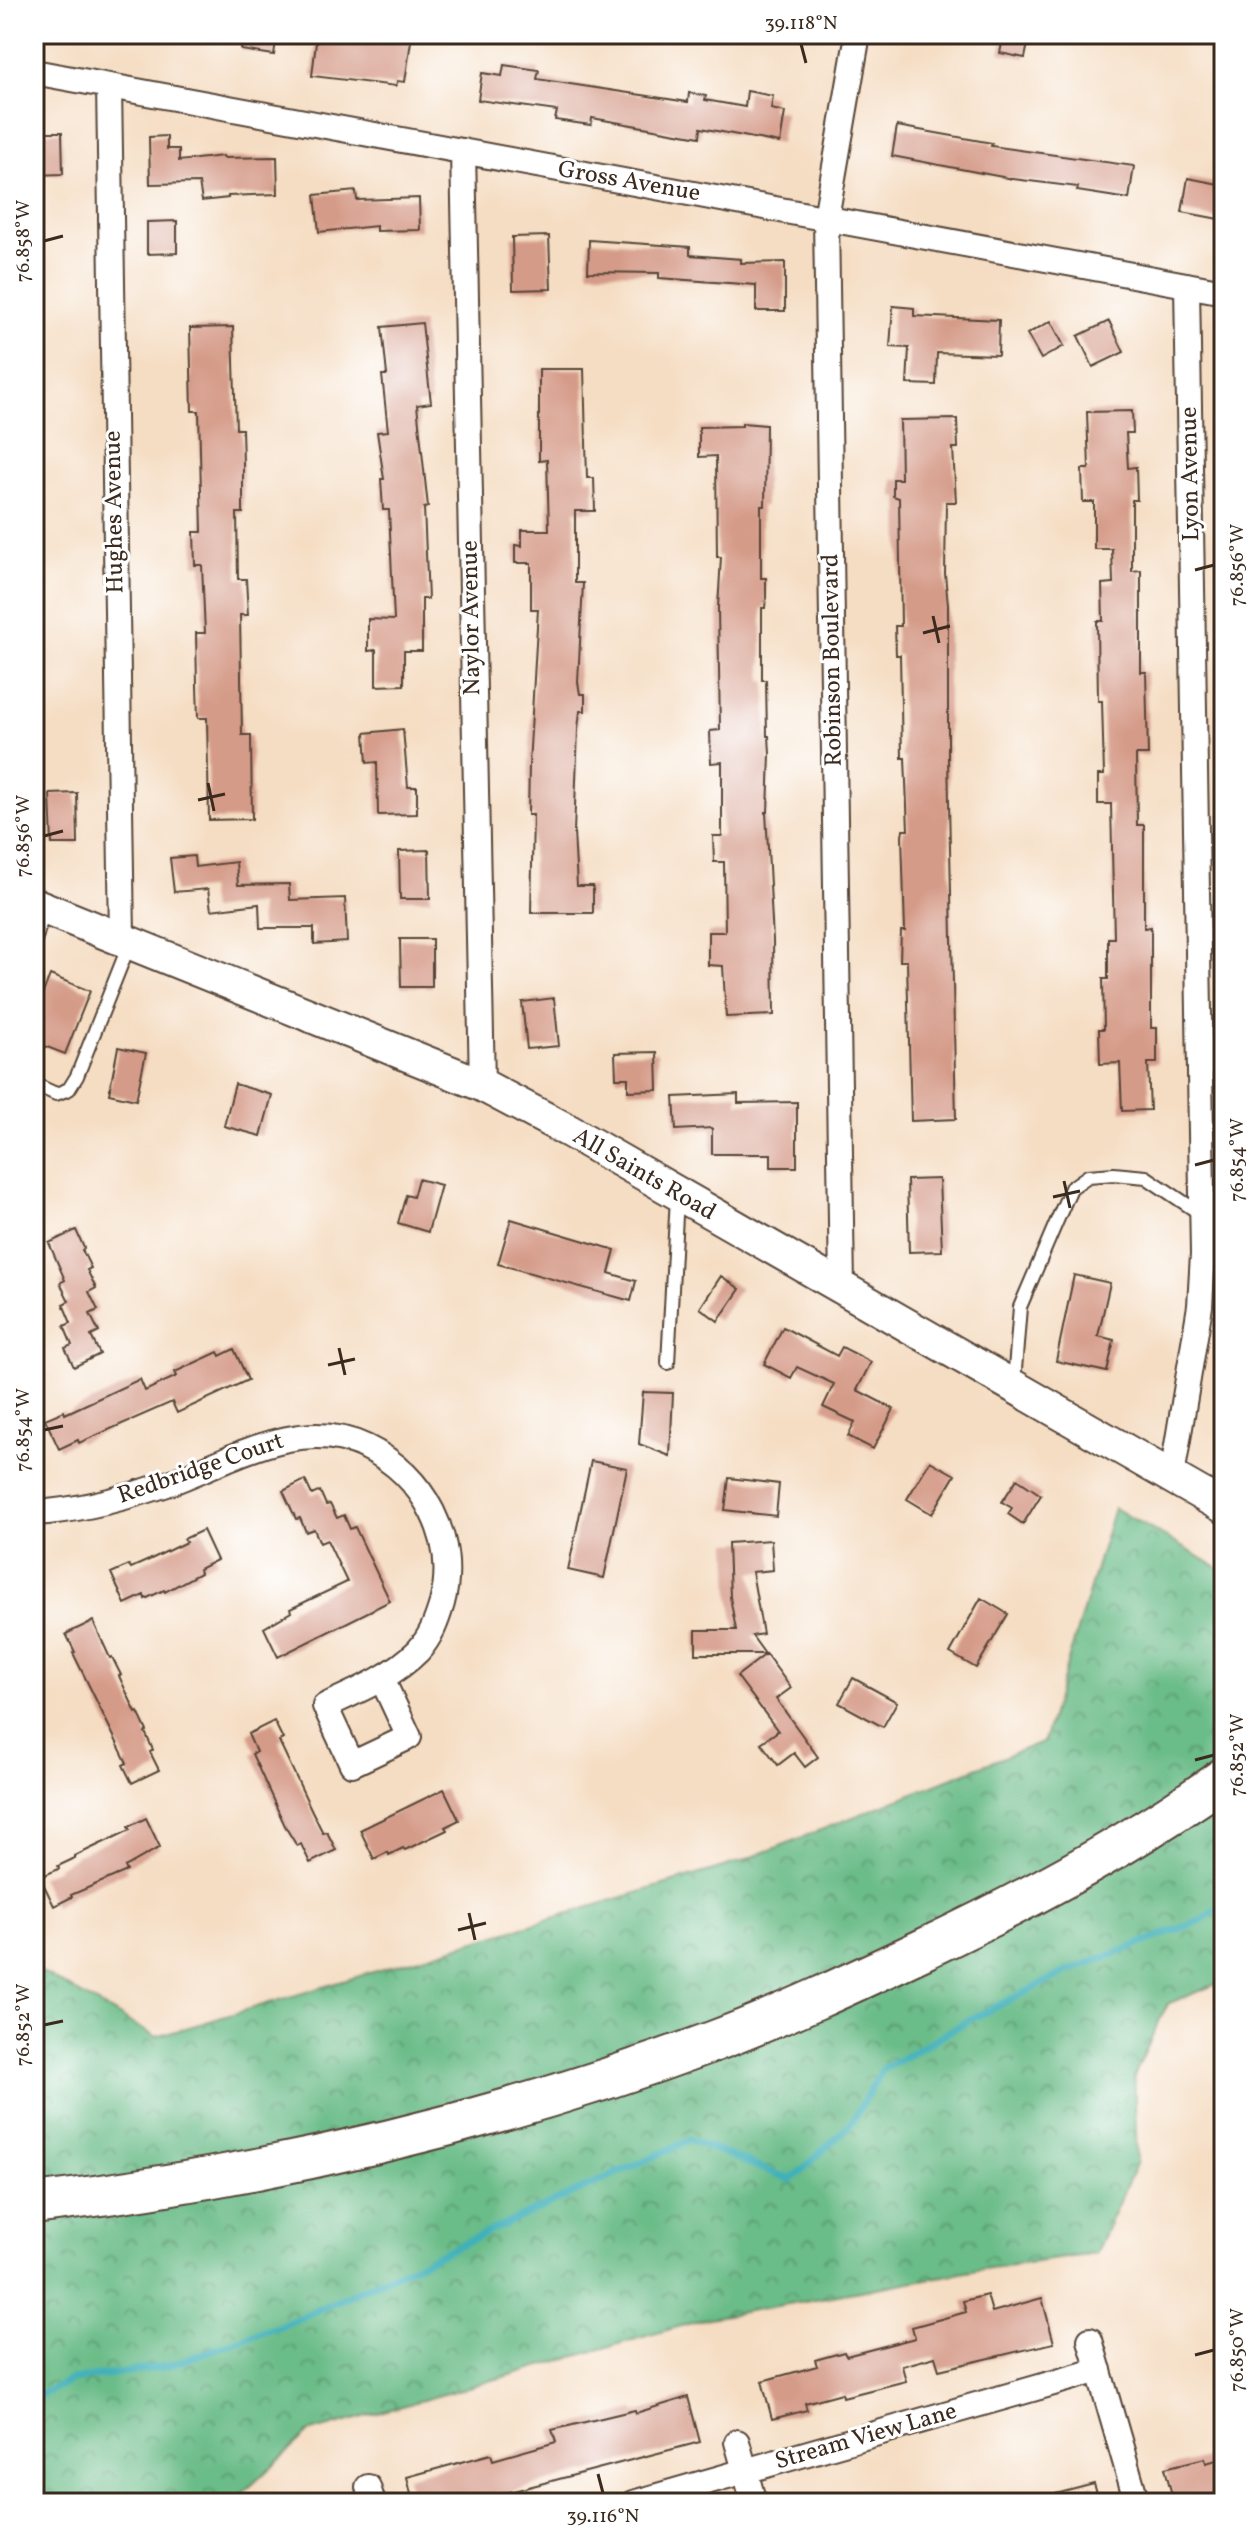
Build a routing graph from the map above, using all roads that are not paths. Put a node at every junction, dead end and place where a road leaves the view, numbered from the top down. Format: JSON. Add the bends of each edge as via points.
{"nodes":[{"id":1,"x":858,"y":34,"type":"edge"},
{"id":2,"x":34,"y":72,"type":"edge"},
{"id":3,"x":109,"y":86,"type":"junction"},
{"id":4,"x":463,"y":151,"type":"junction"},
{"id":5,"x":826,"y":218,"type":"junction"},
{"id":6,"x":1187,"y":285,"type":"junction"},
{"id":7,"x":1224,"y":292,"type":"edge"},
{"id":8,"x":39,"y":906,"type":"edge"},
{"id":9,"x":126,"y":940,"type":"junction"},
{"id":10,"x":34,"y":945,"type":"edge"},
{"id":11,"x":34,"y":1084,"type":"edge"},
{"id":12,"x":482,"y":1085,"type":"junction"},
{"id":13,"x":677,"y":1193,"type":"junction"},
{"id":14,"x":1204,"y":1215,"type":"junction"},
{"id":15,"x":842,"y":1288,"type":"junction"},
{"id":16,"x":668,"y":1363,"type":"dead end"},
{"id":17,"x":1013,"y":1385,"type":"junction"},
{"id":18,"x":1172,"y":1476,"type":"junction"},
{"id":19,"x":1224,"y":1507,"type":"edge"},
{"id":20,"x":34,"y":1513,"type":"edge"},
{"id":21,"x":382,"y":1679,"type":"dead end"},
{"id":22,"x":1224,"y":1778,"type":"edge"},
{"id":23,"x":1224,"y":1808,"type":"edge"},
{"id":24,"x":1030,"y":1898,"type":"junction"},
{"id":25,"x":34,"y":2204,"type":"edge"},
{"id":26,"x":1090,"y":2340,"type":"dead end"},
{"id":27,"x":1099,"y":2370,"type":"junction"},
{"id":28,"x":737,"y":2442,"type":"dead end"},
{"id":29,"x":745,"y":2471,"type":"junction"},
{"id":30,"x":633,"y":2503,"type":"edge"},
{"id":31,"x":754,"y":2503,"type":"edge"},
{"id":32,"x":1137,"y":2503,"type":"edge"}],
"edges":[{"from":1,"to":5,"type":"street","name":"Robinson Boulevard"},
{"from":2,"to":3,"type":"street","name":"Gross Avenue"},
{"from":3,"to":4,"type":"street","name":"Gross Avenue"},
{"from":3,"to":9,"type":"street","name":"Hughes Avenue"},
{"from":4,"to":5,"type":"street","name":"Gross Avenue"},
{"from":4,"to":12,"type":"street","name":"Naylor Avenue"},
{"from":5,"to":6,"type":"street","name":"Gross Avenue"},
{"from":5,"to":15,"type":"street","name":"Robinson Boulevard"},
{"from":6,"to":7,"type":"street","name":"Gross Avenue"},
{"from":6,"to":14,"type":"street","name":"Lyon Avenue"},
{"from":8,"to":9,"type":"street","name":"All Saints Road"},
{"from":8,"to":10,"type":"lane"},
{"from":9,"to":11,"type":"lane","via":[[69,1089],[56,1094]]},
{"from":9,"to":12,"type":"street","name":"All Saints Road"},
{"from":12,"to":13,"type":"street","name":"All Saints Road"},
{"from":13,"to":15,"type":"street","name":"All Saints Road"},
{"from":13,"to":16,"type":"lane"},
{"from":14,"to":17,"type":"lane","via":[[1146,1177],[1088,1176],[1071,1188],[1020,1307]]},
{"from":14,"to":18,"type":"street","name":"Lyon Avenue","via":[[1200,1306]]},
{"from":15,"to":17,"type":"street","name":"All Saints Road"},
{"from":17,"to":18,"type":"street","name":"All Saints Road"},
{"from":18,"to":19,"type":"street","name":"All Saints Road"},
{"from":20,"to":21,"type":"street","name":"Redbridge Court","via":[[111,1501],[294,1437],[335,1437],[366,1446],[420,1491],[440,1525],[446,1563],[446,1590],[429,1638]]},
{"from":22,"to":24,"type":"main road"},
{"from":23,"to":24,"type":"main road","via":[[1121,1866]]},
{"from":24,"to":25,"type":"main road","via":[[819,1998],[583,2086],[341,2152],[222,2177]]},
{"from":26,"to":27,"type":"street"},
{"from":27,"to":29,"type":"street","name":"Stream View Lane"},
{"from":27,"to":32,"type":"street"},
{"from":28,"to":29,"type":"street"},
{"from":29,"to":30,"type":"street","name":"Stream View Lane"},
{"from":29,"to":31,"type":"street"}]}
